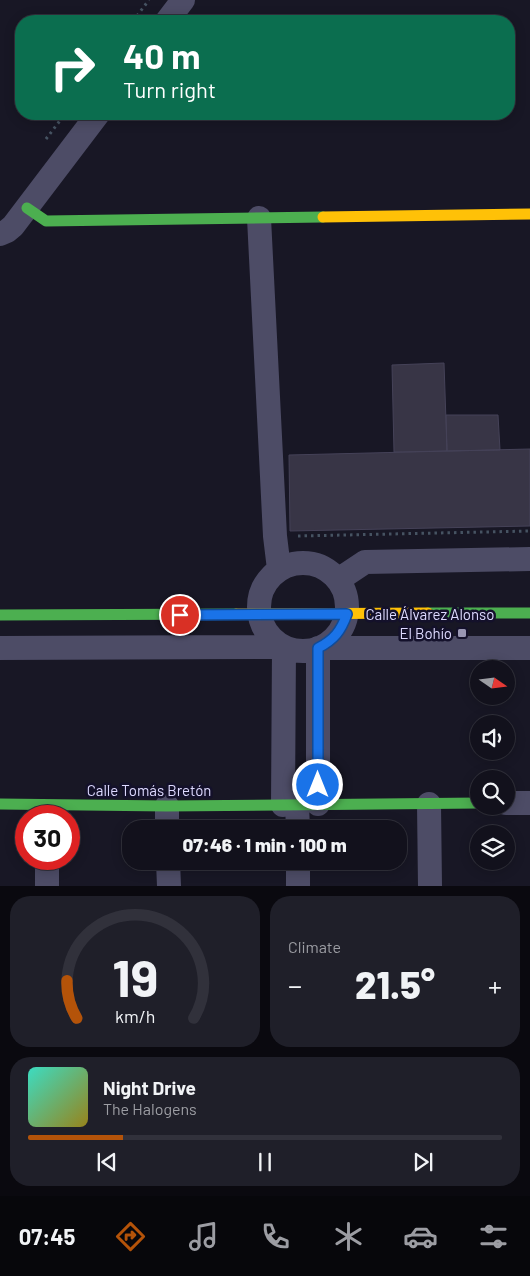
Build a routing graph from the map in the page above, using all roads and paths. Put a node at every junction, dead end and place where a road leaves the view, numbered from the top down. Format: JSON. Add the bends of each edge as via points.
{"nodes":[{"id":1,"x":149,"y":0,"type":"edge"},
{"id":2,"x":183,"y":0,"type":"edge"},
{"id":3,"x":138,"y":15,"type":"edge"},
{"id":4,"x":172,"y":15,"type":"edge"},
{"id":5,"x":93,"y":120,"type":"edge"},
{"id":6,"x":27,"y":208,"type":"junction"},
{"id":7,"x":530,"y":214,"type":"edge"},
{"id":8,"x":259,"y":218,"type":"junction"},
{"id":9,"x":0,"y":234,"type":"edge"},
{"id":10,"x":530,"y":531,"type":"edge"},
{"id":11,"x":295,"y":536,"type":"dead end"},
{"id":12,"x":530,"y":559,"type":"edge"},
{"id":13,"x":280,"y":570,"type":"junction"},
{"id":14,"x":338,"y":580,"type":"junction"},
{"id":15,"x":530,"y":613,"type":"edge"},
{"id":16,"x":347,"y":614,"type":"junction"},
{"id":17,"x":0,"y":615,"type":"edge"},
{"id":18,"x":260,"y":615,"type":"junction"},
{"id":19,"x":284,"y":647,"type":"junction"},
{"id":20,"x":0,"y":648,"type":"edge"},
{"id":21,"x":318,"y":648,"type":"junction"},
{"id":22,"x":530,"y":648,"type":"edge"},
{"id":23,"x":515,"y":803,"type":"edge"},
{"id":24,"x":530,"y":803,"type":"edge"},
{"id":25,"x":0,"y":804,"type":"edge"},
{"id":26,"x":429,"y":804,"type":"junction"},
{"id":27,"x":470,"y":804,"type":"edge"},
{"id":28,"x":300,"y":805,"type":"junction"},
{"id":29,"x":15,"y":806,"type":"edge"},
{"id":30,"x":80,"y":812,"type":"edge"},
{"id":31,"x":167,"y":817,"type":"edge"},
{"id":32,"x":299,"y":820,"type":"edge"},
{"id":33,"x":47,"y":870,"type":"edge"},
{"id":34,"x":168,"y":870,"type":"edge"},
{"id":35,"x":298,"y":870,"type":"edge"},
{"id":36,"x":47,"y":886,"type":"edge"},
{"id":37,"x":169,"y":886,"type":"edge"},
{"id":38,"x":298,"y":886,"type":"edge"},
{"id":39,"x":430,"y":886,"type":"edge"}],
"edges":[{"from":1,"to":3,"type":"path"},
{"from":2,"to":4,"type":"street"},
{"from":5,"to":6,"type":"street"},
{"from":6,"to":8,"type":"street","via":[[46,221]]},
{"from":6,"to":9,"type":"street","via":[[13,226]]},
{"from":7,"to":8,"type":"street"},
{"from":8,"to":13,"type":"street","via":[[275,536]]},
{"from":10,"to":11,"type":"path"},
{"from":12,"to":14,"type":"street","via":[[365,562]]},
{"from":13,"to":14,"type":"street","via":[[309,563],[332,573]]},
{"from":13,"to":18,"type":"street","via":[[262,591]]},
{"from":14,"to":16,"type":"street","via":[[346,599]]},
{"from":15,"to":16,"type":"street","name":"Calle Álvarez Alonso"},
{"from":16,"to":18,"type":"street","name":"Calle Álvarez Alonso"},
{"from":16,"to":21,"type":"street","via":[[337,635]]},
{"from":17,"to":18,"type":"street","name":"Calle Álvarez Alonso"},
{"from":18,"to":19,"type":"street","via":[[265,630]]},
{"from":19,"to":20,"type":"street"},
{"from":19,"to":21,"type":"street","via":[[306,651]]},
{"from":19,"to":28,"type":"street"},
{"from":21,"to":22,"type":"street"},
{"from":21,"to":28,"type":"street"},
{"from":23,"to":24,"type":"street"},
{"from":25,"to":29,"type":"street","name":"Calle Tomás Bretón"},
{"from":26,"to":27,"type":"street","name":"Calle Tomás Bretón"},
{"from":26,"to":28,"type":"street","name":"Calle Tomás Bretón"},
{"from":26,"to":39,"type":"street"},
{"from":28,"to":31,"type":"street","name":"Calle Tomás Bretón"},
{"from":28,"to":32,"type":"street"},
{"from":30,"to":31,"type":"street","name":"Calle Tomás Bretón"},
{"from":33,"to":36,"type":"street"},
{"from":34,"to":37,"type":"street"},
{"from":35,"to":38,"type":"street"}]}
